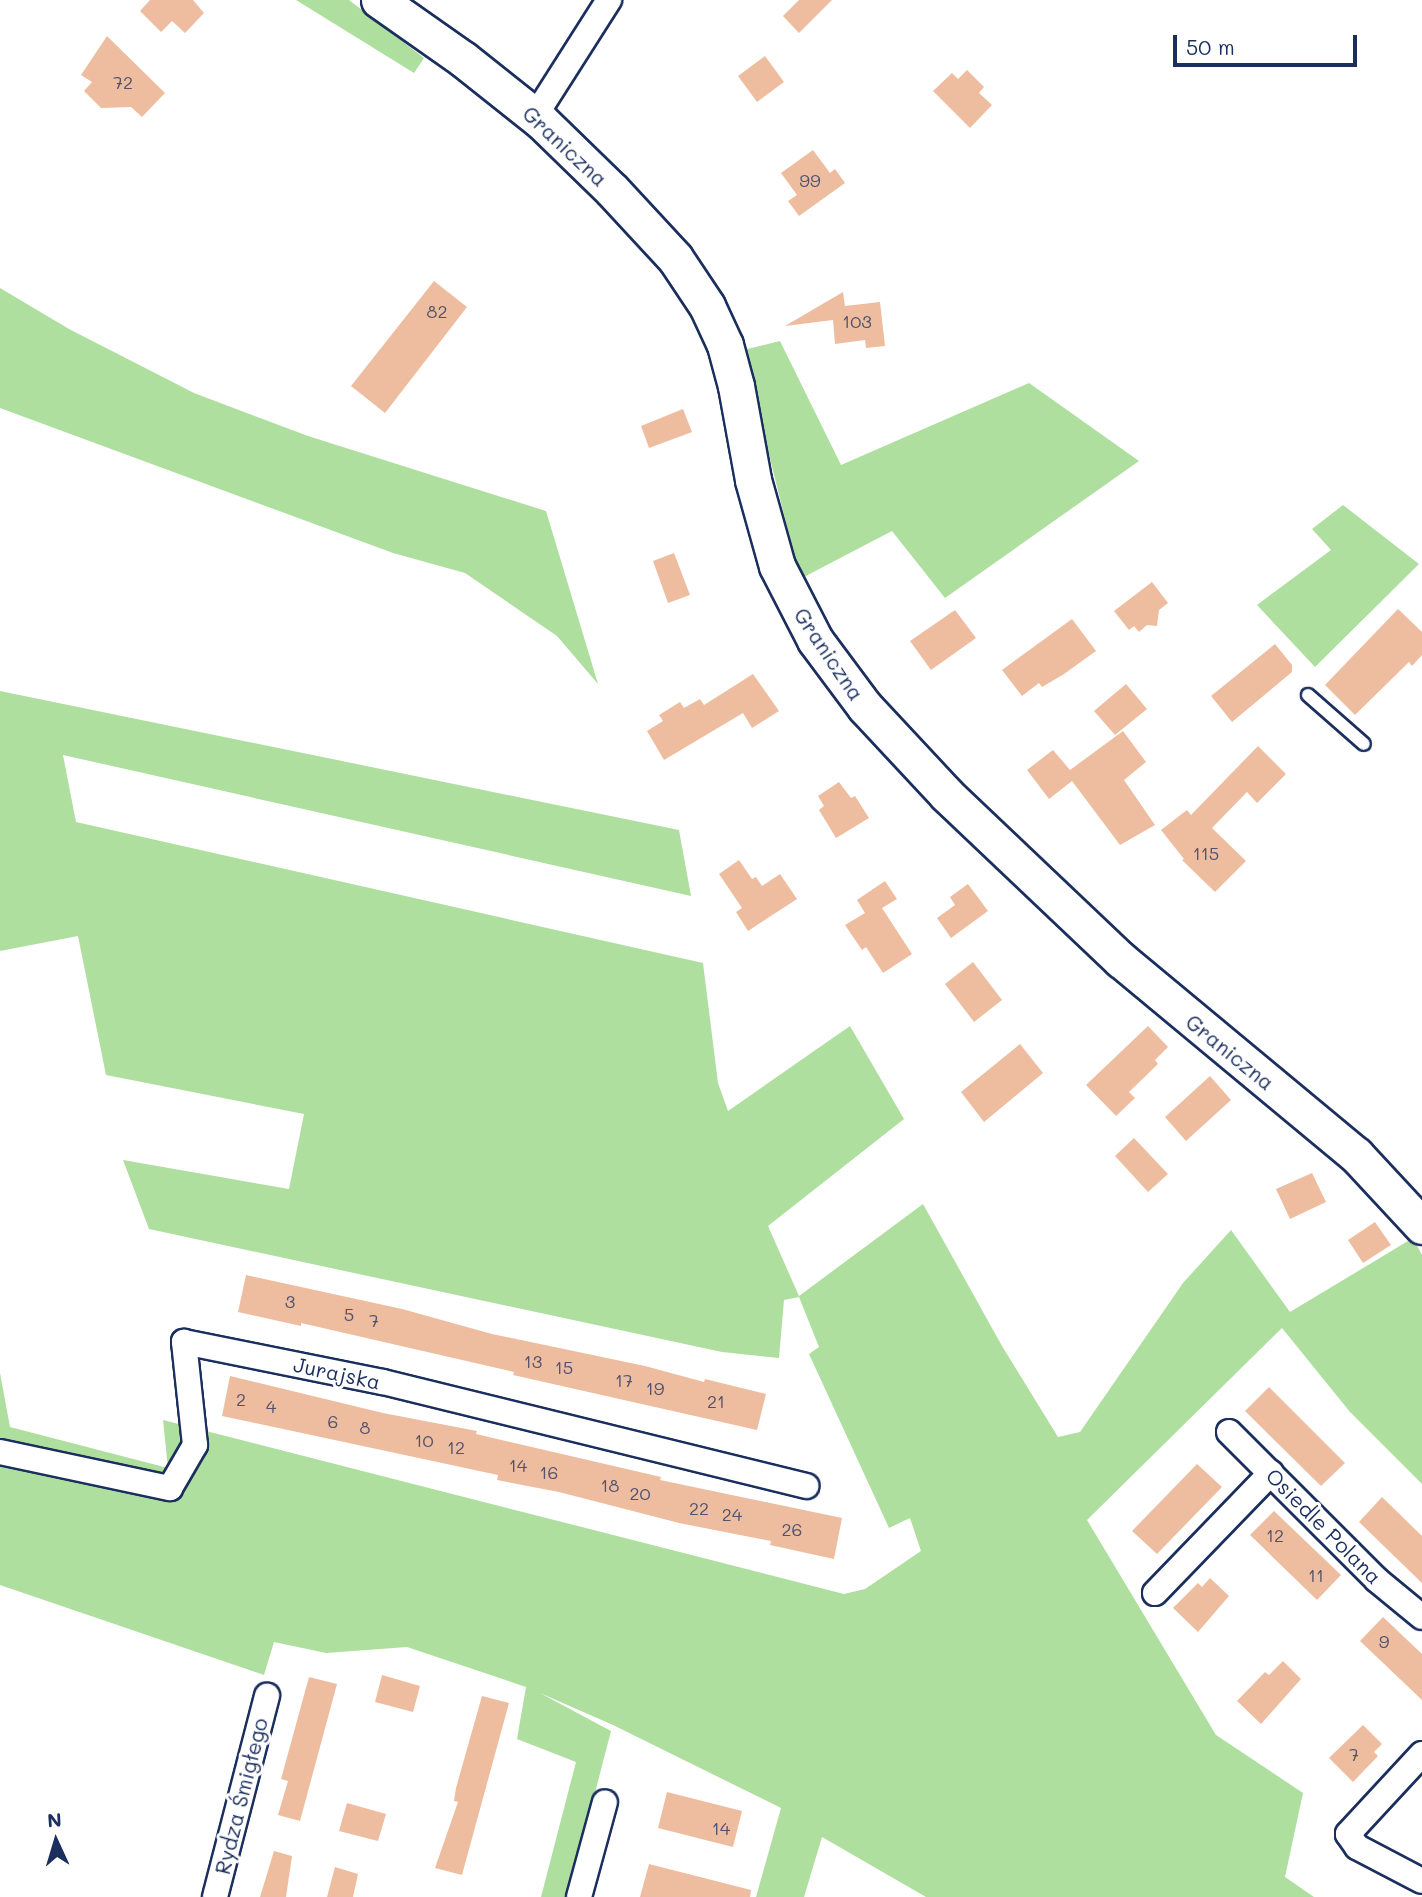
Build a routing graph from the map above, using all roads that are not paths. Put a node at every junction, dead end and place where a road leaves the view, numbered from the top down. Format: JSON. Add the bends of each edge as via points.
{"nodes":[{"id":1,"x":379,"y":0,"type":"edge"},
{"id":2,"x":609,"y":0,"type":"edge"},
{"id":3,"x":535,"y":116,"type":"junction"},
{"id":4,"x":1308,"y":695,"type":"dead end"},
{"id":5,"x":1364,"y":744,"type":"dead end"},
{"id":6,"x":1422,"y":1225,"type":"edge"},
{"id":7,"x":1228,"y":1432,"type":"dead end"},
{"id":8,"x":0,"y":1452,"type":"edge"},
{"id":9,"x":1271,"y":1474,"type":"junction"},
{"id":10,"x":807,"y":1486,"type":"dead end"},
{"id":11,"x":1154,"y":1593,"type":"dead end"},
{"id":12,"x":1422,"y":1617,"type":"edge"},
{"id":13,"x":267,"y":1696,"type":"dead end"},
{"id":14,"x":1422,"y":1754,"type":"edge"},
{"id":15,"x":604,"y":1802,"type":"dead end"},
{"id":16,"x":1422,"y":1881,"type":"edge"},
{"id":17,"x":215,"y":1897,"type":"edge"},
{"id":18,"x":579,"y":1897,"type":"edge"}],
"edges":[{"from":1,"to":3,"type":"street","name":"Graniczna"},
{"from":2,"to":3,"type":"street"},
{"from":3,"to":6,"type":"street","name":"Graniczna","via":[[676,258],[707,306],[731,365],[753,480],[777,566],[815,640],[854,694],[947,795],[1039,884],[1152,988],[1356,1155]]},
{"from":4,"to":5,"type":"lane"},
{"from":7,"to":9,"type":"street","name":"Osiedle Polana"},
{"from":8,"to":10,"type":"street","name":"Jurajska","via":[[170,1488],[195,1445],[184,1342],[383,1382]]},
{"from":9,"to":11,"type":"street"},
{"from":9,"to":12,"type":"street","name":"Osiedle Polana","via":[[1377,1580]]},
{"from":13,"to":17,"type":"street","name":"Rydza Śmigłego"},
{"from":14,"to":16,"type":"street","via":[[1348,1834],[1357,1847]]},
{"from":15,"to":18,"type":"street"}]}
